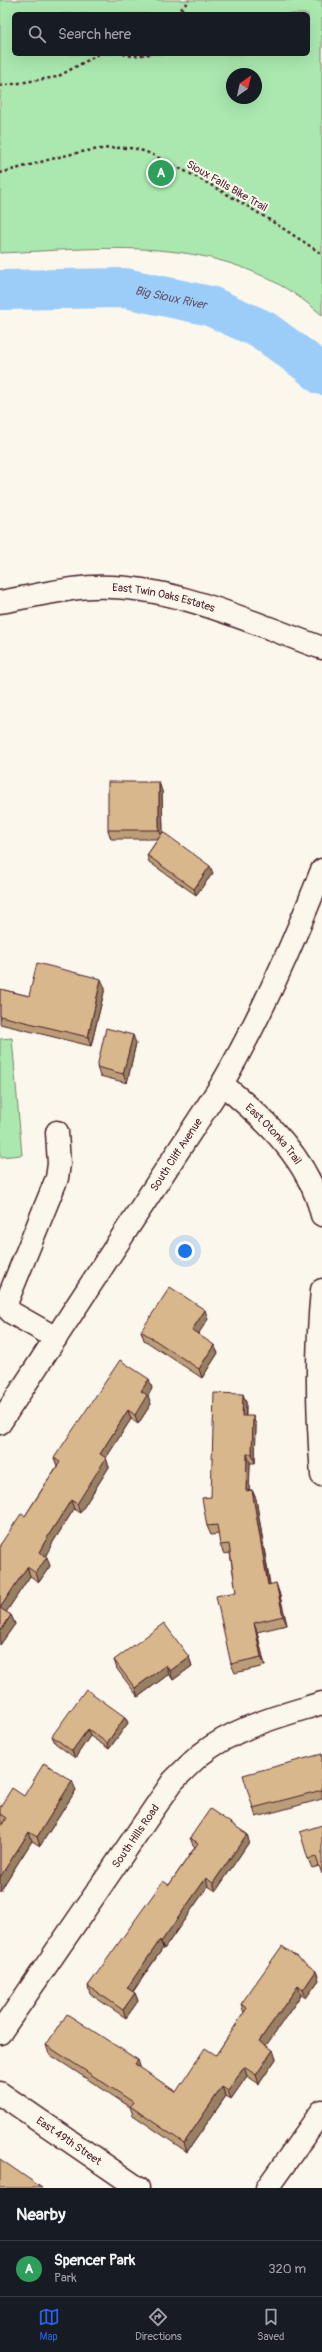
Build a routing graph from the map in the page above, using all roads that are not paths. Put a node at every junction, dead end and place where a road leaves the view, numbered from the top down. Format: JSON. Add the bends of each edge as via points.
{"nodes":[{"id":1,"x":0,"y":602,"type":"edge"},
{"id":2,"x":322,"y":648,"type":"edge"},
{"id":3,"x":322,"y":870,"type":"edge"},
{"id":4,"x":222,"y":1084,"type":"junction"},
{"id":5,"x":57,"y":1132,"type":"dead end"},
{"id":6,"x":322,"y":1215,"type":"edge"},
{"id":7,"x":322,"y":1290,"type":"edge"},
{"id":8,"x":320,"y":1326,"type":"edge"},
{"id":9,"x":56,"y":1338,"type":"junction"},
{"id":10,"x":0,"y":1423,"type":"edge"},
{"id":11,"x":322,"y":1475,"type":"edge"},
{"id":12,"x":322,"y":1702,"type":"edge"},
{"id":13,"x":0,"y":2033,"type":"edge"},
{"id":14,"x":0,"y":2093,"type":"edge"},
{"id":15,"x":322,"y":2111,"type":"edge"},
{"id":16,"x":138,"y":2188,"type":"edge"},
{"id":17,"x":267,"y":2188,"type":"edge"}],
"edges":[{"from":1,"to":2,"type":"street","name":"East Twin Oaks Estates","via":[[93,587],[145,589],[201,604]]},
{"from":3,"to":4,"type":"street","name":"South Cliff Avenue","via":[[285,962],[243,1048]]},
{"from":4,"to":6,"type":"street","name":"East Otonka Trail","via":[[275,1130],[307,1176]]},
{"from":4,"to":9,"type":"street","name":"South Cliff Avenue"},
{"from":5,"to":9,"type":"street","via":[[57,1178],[7,1301],[8,1309]]},
{"from":7,"to":8,"type":"street"},
{"from":8,"to":11,"type":"street","via":[[317,1412]]},
{"from":9,"to":10,"type":"street","name":"South Cliff Avenue"},
{"from":12,"to":13,"type":"street","name":"South Hills Road","via":[[252,1725],[225,1738],[200,1755],[173,1781]]},
{"from":14,"to":16,"type":"street","name":"East 49th Street"},
{"from":15,"to":17,"type":"street"}]}
